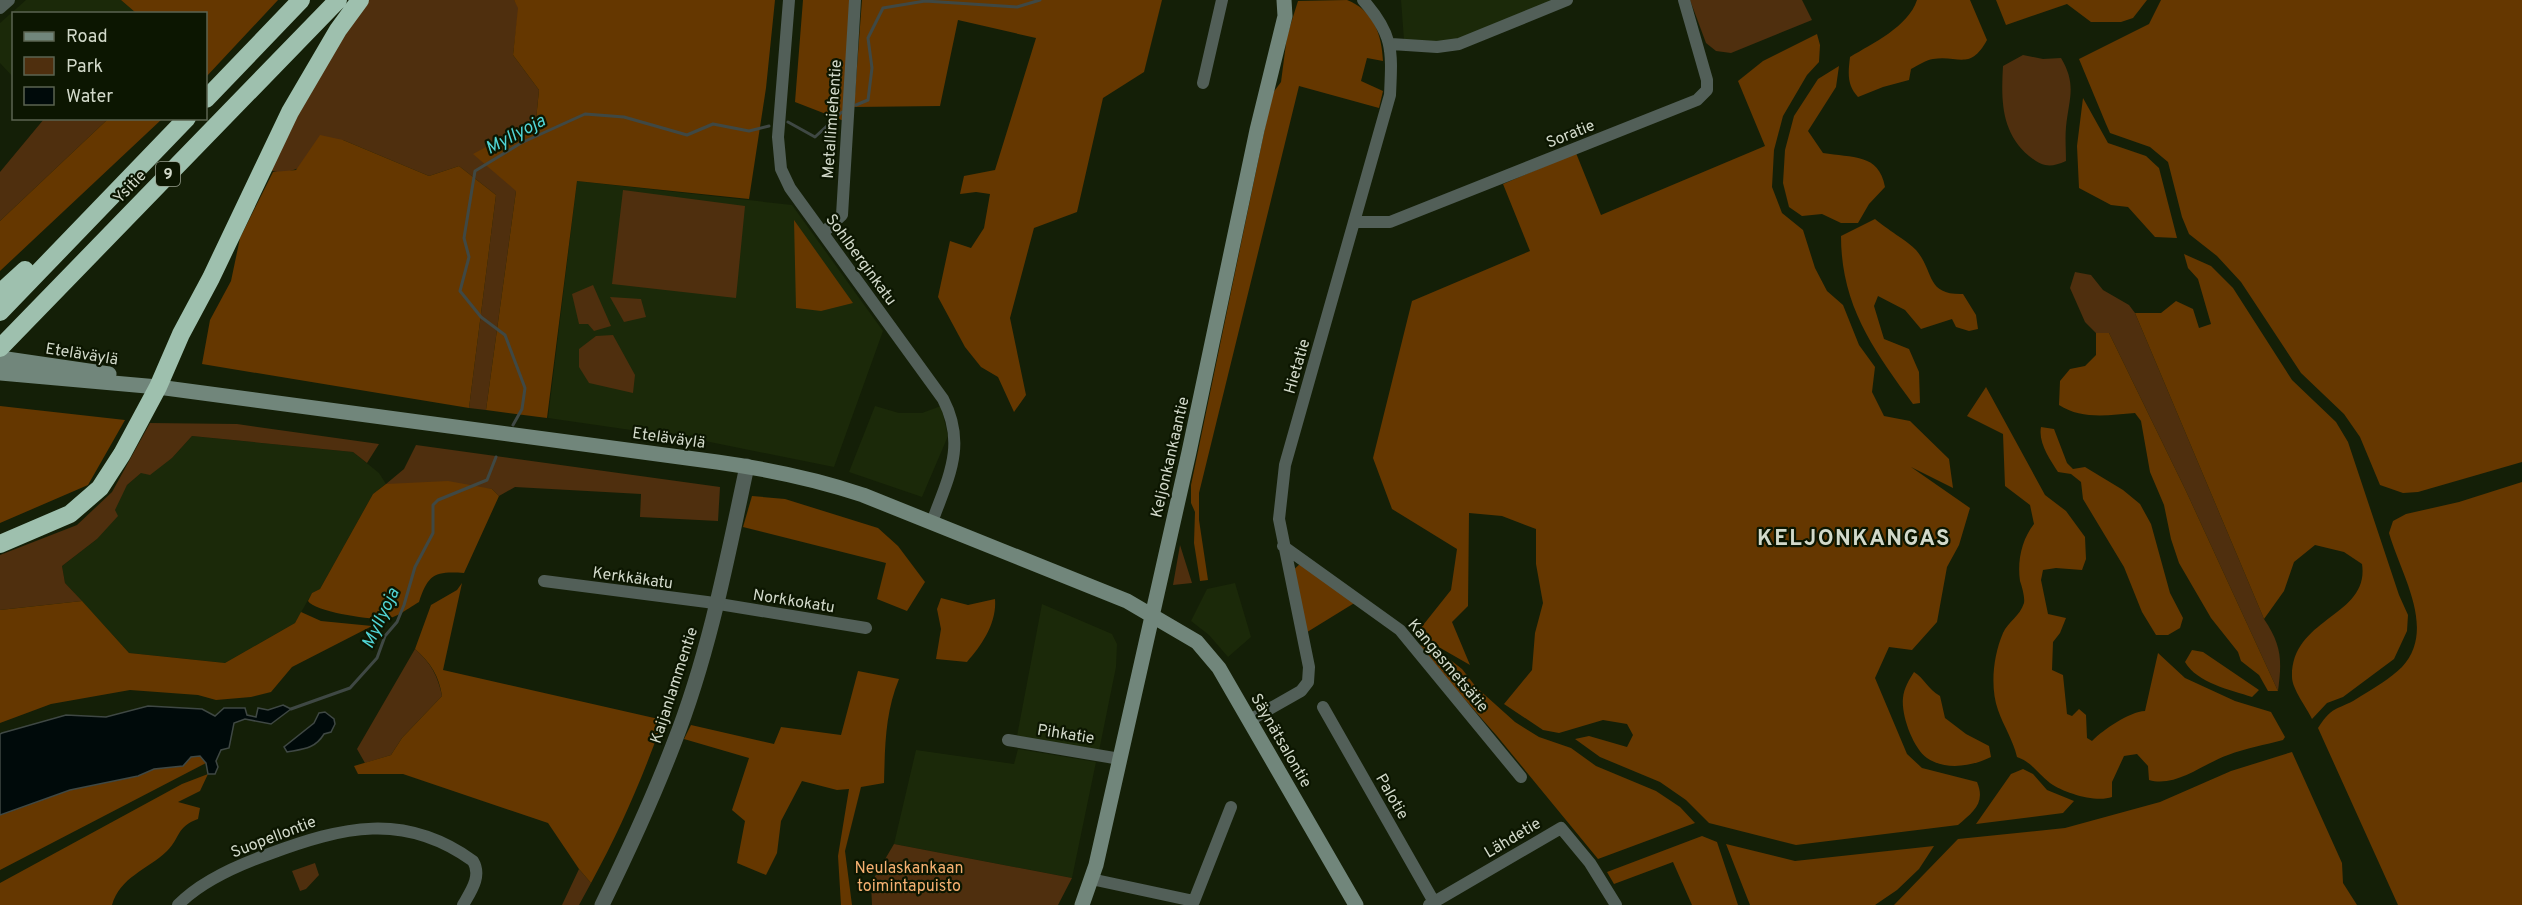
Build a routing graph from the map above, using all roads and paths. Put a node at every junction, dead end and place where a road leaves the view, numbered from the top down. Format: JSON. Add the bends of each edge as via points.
{"nodes":[{"id":1,"x":9,"y":0,"type":"edge"},
{"id":2,"x":301,"y":0,"type":"edge"},
{"id":3,"x":338,"y":0,"type":"edge"},
{"id":4,"x":360,"y":0,"type":"edge"},
{"id":5,"x":855,"y":0,"type":"edge"},
{"id":6,"x":1222,"y":0,"type":"edge"},
{"id":7,"x":1294,"y":0,"type":"edge"},
{"id":8,"x":1363,"y":0,"type":"edge"},
{"id":9,"x":1567,"y":0,"type":"edge"},
{"id":10,"x":1684,"y":0,"type":"edge"},
{"id":11,"x":788,"y":6,"type":"edge"},
{"id":12,"x":0,"y":8,"type":"edge"},
{"id":13,"x":1285,"y":8,"type":"edge"},
{"id":14,"x":1391,"y":44,"type":"junction"},
{"id":15,"x":1203,"y":83,"type":"dead end"},
{"id":16,"x":207,"y":98,"type":"edge"},
{"id":17,"x":185,"y":120,"type":"edge"},
{"id":18,"x":111,"y":197,"type":"junction"},
{"id":19,"x":1354,"y":222,"type":"junction"},
{"id":20,"x":823,"y":232,"type":"junction"},
{"id":21,"x":0,"y":293,"type":"edge"},
{"id":22,"x":0,"y":312,"type":"edge"},
{"id":23,"x":0,"y":348,"type":"edge"},
{"id":24,"x":0,"y":358,"type":"edge"},
{"id":25,"x":0,"y":373,"type":"edge"},
{"id":26,"x":158,"y":387,"type":"junction"},
{"id":27,"x":747,"y":466,"type":"junction"},
{"id":28,"x":932,"y":522,"type":"junction"},
{"id":29,"x":0,"y":544,"type":"edge"},
{"id":30,"x":1283,"y":546,"type":"junction"},
{"id":31,"x":544,"y":581,"type":"dead end"},
{"id":32,"x":717,"y":604,"type":"junction"},
{"id":33,"x":1152,"y":614,"type":"junction"},
{"id":34,"x":866,"y":628,"type":"dead end"},
{"id":35,"x":1323,"y":707,"type":"dead end"},
{"id":36,"x":1250,"y":720,"type":"junction"},
{"id":37,"x":1008,"y":740,"type":"dead end"},
{"id":38,"x":1120,"y":759,"type":"junction"},
{"id":39,"x":1521,"y":777,"type":"dead end"},
{"id":40,"x":1231,"y":807,"type":"dead end"},
{"id":41,"x":1091,"y":879,"type":"junction"},
{"id":42,"x":1438,"y":903,"type":"edge"},
{"id":43,"x":178,"y":905,"type":"edge"},
{"id":44,"x":463,"y":905,"type":"edge"},
{"id":45,"x":602,"y":905,"type":"edge"},
{"id":46,"x":1082,"y":905,"type":"edge"},
{"id":47,"x":1356,"y":905,"type":"edge"},
{"id":48,"x":1616,"y":905,"type":"edge"}],
"edges":[{"from":1,"to":12,"type":"street"},
{"from":2,"to":16,"type":"highway"},
{"from":3,"to":23,"type":"highway","name":"Ysitie","number":"9"},
{"from":4,"to":26,"type":"highway","via":[[290,112]]},
{"from":5,"to":20,"type":"street","name":"Metallimiehentie","via":[[842,215]]},
{"from":6,"to":15,"type":"street"},
{"from":7,"to":13,"type":"main road","name":"Keljonkankaantie","via":[[1292,8]]},
{"from":8,"to":14,"type":"street","name":"Hietatie","via":[[1384,27]]},
{"from":9,"to":14,"type":"street","via":[[1459,44],[1437,48]]},
{"from":10,"to":19,"type":"street","name":"Soratie","via":[[1707,80],[1707,90],[1697,100],[1390,222]]},
{"from":11,"to":20,"type":"street","name":"Sohlberginkatu","via":[[778,137],[781,169],[790,188]]},
{"from":13,"to":33,"type":"main road","name":"Keljonkankaantie"},
{"from":14,"to":19,"type":"street","name":"Hietatie","via":[[1390,95]]},
{"from":17,"to":18,"type":"highway","name":"Ysitie","number":"9"},
{"from":18,"to":21,"type":"highway","via":[[64,231]]},
{"from":18,"to":22,"type":"highway","name":"Ysitie","number":"9"},
{"from":19,"to":30,"type":"street","name":"Hietatie","via":[[1285,465],[1279,519]]},
{"from":20,"to":28,"type":"street","name":"Sohlberginkatu","via":[[952,415],[956,444]]},
{"from":24,"to":26,"type":"main road","name":"Eteläväylä","via":[[104,373]]},
{"from":25,"to":26,"type":"main road","name":"Eteläväylä"},
{"from":26,"to":27,"type":"main road","name":"Eteläväylä"},
{"from":26,"to":29,"type":"highway","via":[[100,488],[70,514]]},
{"from":27,"to":28,"type":"main road","name":"Eteläväylä","via":[[832,484]]},
{"from":27,"to":32,"type":"street","name":"Kaijanlammentie"},
{"from":28,"to":33,"type":"main road","name":"Eteläväylä"},
{"from":30,"to":36,"type":"street","name":"Hietatie","via":[[1309,667],[1308,682],[1301,691]]},
{"from":30,"to":39,"type":"street","name":"Kangasmetsätie","via":[[1400,630]]},
{"from":31,"to":32,"type":"street","name":"Kerkkäkatu"},
{"from":32,"to":34,"type":"street","name":"Norkkokatu"},
{"from":32,"to":45,"type":"street","name":"Kaijanlammentie","via":[[675,743]]},
{"from":33,"to":36,"type":"main road","name":"Säynätsalontie","via":[[1206,651]]},
{"from":33,"to":38,"type":"main road","name":"Keljonkankaantie"},
{"from":35,"to":42,"type":"street","name":"Palotie"},
{"from":36,"to":47,"type":"main road","name":"Säynätsalontie"},
{"from":37,"to":38,"type":"street","name":"Pihkatie"},
{"from":38,"to":41,"type":"main road","name":"Keljonkankaantie"},
{"from":40,"to":41,"type":"street","via":[[1194,901]]},
{"from":41,"to":46,"type":"main road","name":"Keljonkankaantie"},
{"from":42,"to":48,"type":"street","name":"Lähdetie","via":[[1561,828],[1590,863]]},
{"from":43,"to":44,"type":"street","name":"Suopellontie","via":[[205,884],[248,861],[319,835],[366,827],[396,829],[437,842],[472,861],[477,867],[476,879]]}]}
